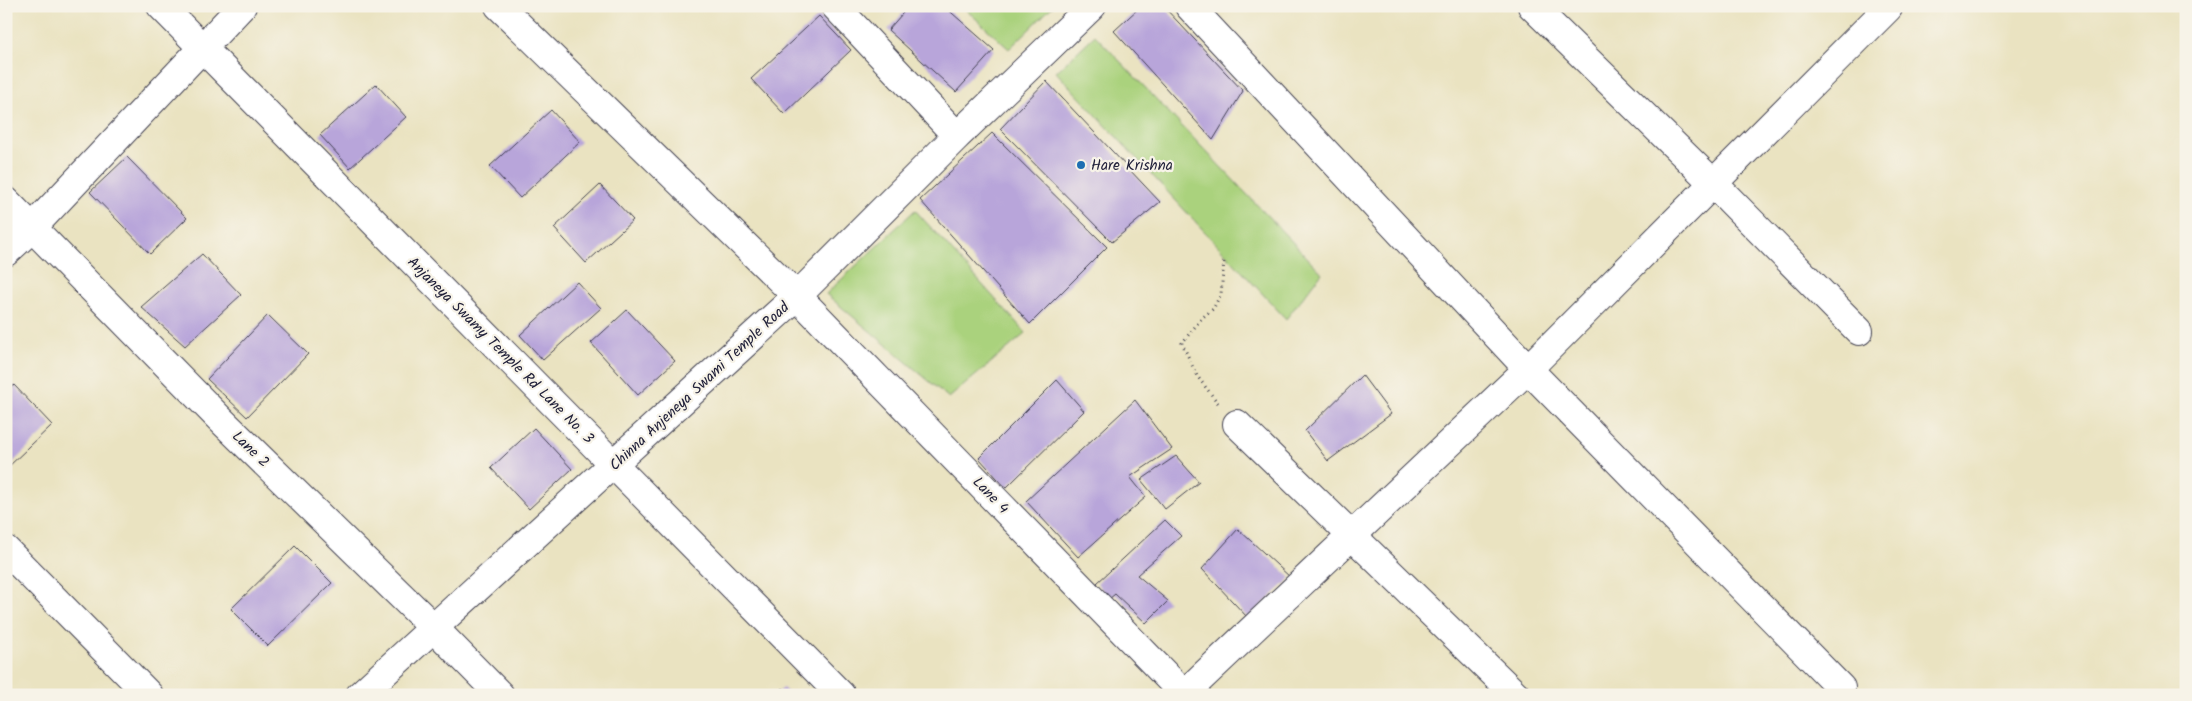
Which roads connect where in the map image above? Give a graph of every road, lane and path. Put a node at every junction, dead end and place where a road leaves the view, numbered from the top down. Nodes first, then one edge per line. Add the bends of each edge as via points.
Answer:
1 (161, 6) edge
2 (242, 6) edge
3 (499, 6) edge
4 (835, 6) edge
5 (1092, 6) edge
6 (1189, 6) edge
7 (1532, 6) edge
8 (1886, 6) edge
9 (202, 50) junction
10 (955, 138) junction
11 (1714, 184) junction
12 (6, 201) edge
13 (32, 228) junction
14 (6, 252) edge
15 (1224, 261) dead end
16 (797, 296) junction
17 (1859, 331) dead end
18 (1528, 369) junction
19 (1219, 404) dead end
20 (1237, 424) dead end
21 (615, 464) junction
22 (1352, 536) junction
23 (6, 550) edge
24 (433, 627) junction
25 (1840, 688) dead end
26 (1184, 694) edge
27 (149, 695) edge
28 (360, 695) edge
29 (500, 695) edge
30 (841, 695) edge
31 (1516, 695) edge

1 - 9 street, Anjaneya Swamy Temple Rd Lane No. 3
2 - 9 street
3 - 16 street, Chinna Anjeneya Swami Temple Road
4 - 10 street via 957,136
5 - 10 street
6 - 18 street
7 - 11 street
8 - 11 street via 1888,8
9 - 13 street
9 - 21 street, Anjaneya Swamy Temple Rd Lane No. 3
10 - 16 street
11 - 17 street
11 - 18 street
12 - 13 street, Lane 2
13 - 14 street
13 - 24 street, Lane 2 via 219,418
15 - 19 path via 1221,294 1182,343 1197,376
16 - 21 street, Chinna Anjeneya Swami Temple Road
16 - 26 street, Lane 4
18 - 22 street
18 - 25 street
20 - 22 street
21 - 24 street, Chinna Anjeneya Swami Temple Road
21 - 30 street, Anjaneya Swamy Temple Rd Lane No. 3
22 - 26 street
22 - 31 street
23 - 27 street
24 - 28 street, Chinna Anjeneya Swami Temple Road
24 - 29 street, Lane 2

